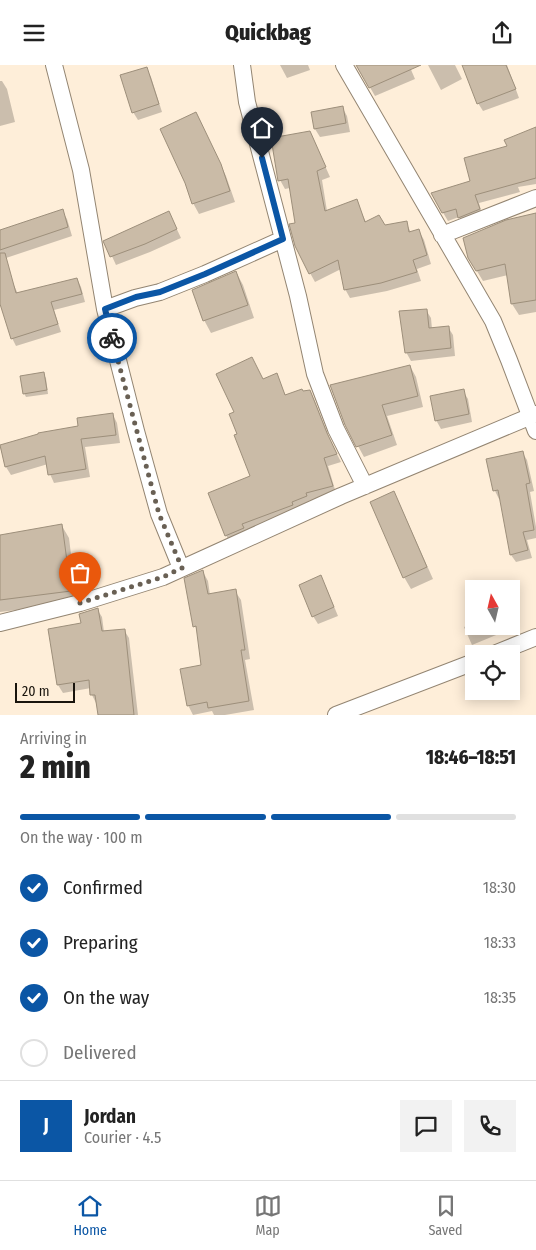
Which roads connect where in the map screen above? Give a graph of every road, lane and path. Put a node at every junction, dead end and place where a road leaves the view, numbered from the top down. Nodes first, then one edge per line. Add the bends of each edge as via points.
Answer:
1 (54, 65) edge
2 (242, 65) edge
3 (344, 65) edge
4 (536, 198) edge
5 (442, 235) junction
6 (283, 239) junction
7 (105, 309) junction
8 (534, 420) edge
9 (365, 486) junction
10 (182, 568) junction
11 (0, 623) edge
12 (536, 637) edge
13 (516, 645) edge
14 (465, 665) edge
15 (336, 715) edge

1 - 7 street via 81,170
2 - 6 street via 247,102
3 - 5 street
4 - 5 street
5 - 8 street via 493,321
6 - 7 street via 160,292
6 - 9 street via 315,374 336,429
7 - 10 street via 159,514
8 - 9 street
9 - 10 street
10 - 11 street via 80,603
12 - 13 street
14 - 15 street

